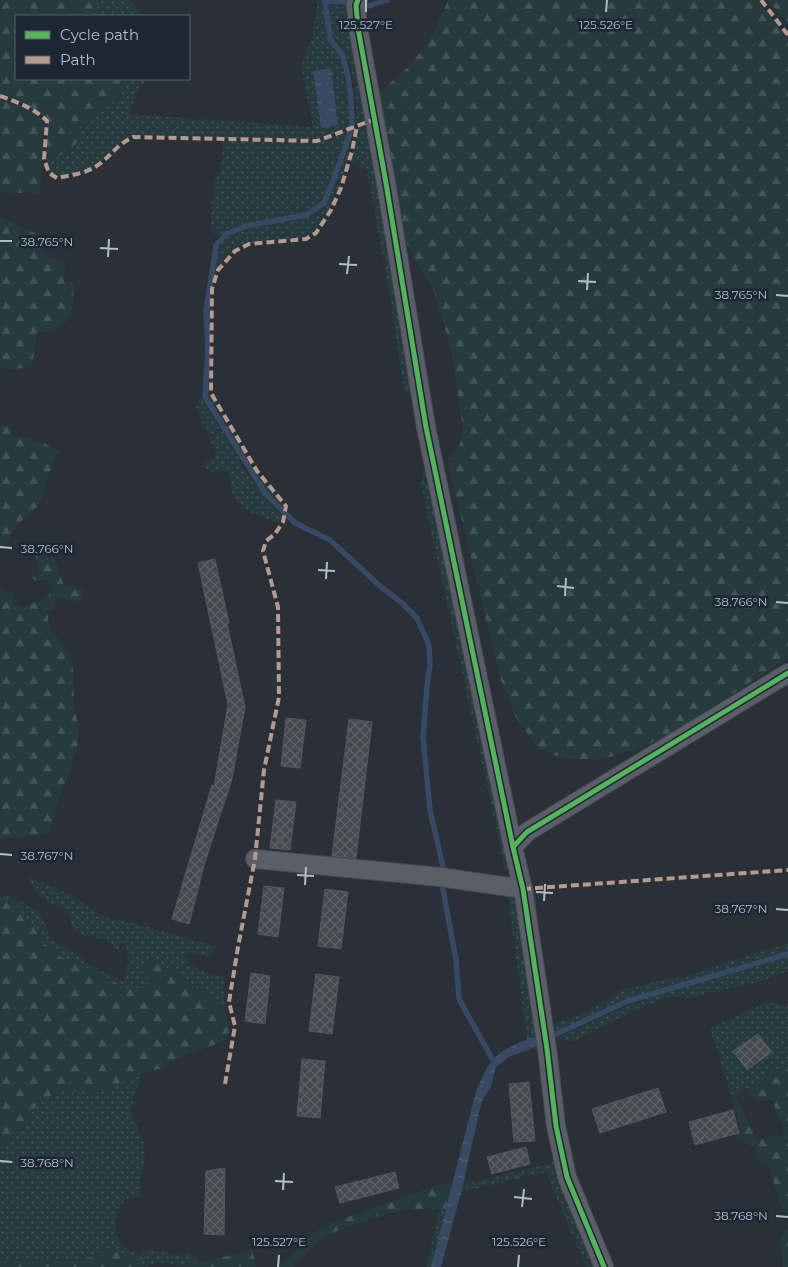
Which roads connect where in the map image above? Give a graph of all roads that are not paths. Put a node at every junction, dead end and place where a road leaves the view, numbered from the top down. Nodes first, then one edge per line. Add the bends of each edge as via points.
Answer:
1 (358, 0) edge
2 (788, 673) edge
3 (514, 847) junction
4 (255, 859) dead end
5 (522, 889) junction
6 (604, 1267) edge

1 - 3 street via 358,28 426,428
2 - 3 street via 527,832
3 - 5 street
4 - 5 street via 440,877
5 - 6 street via 556,1126 567,1177

